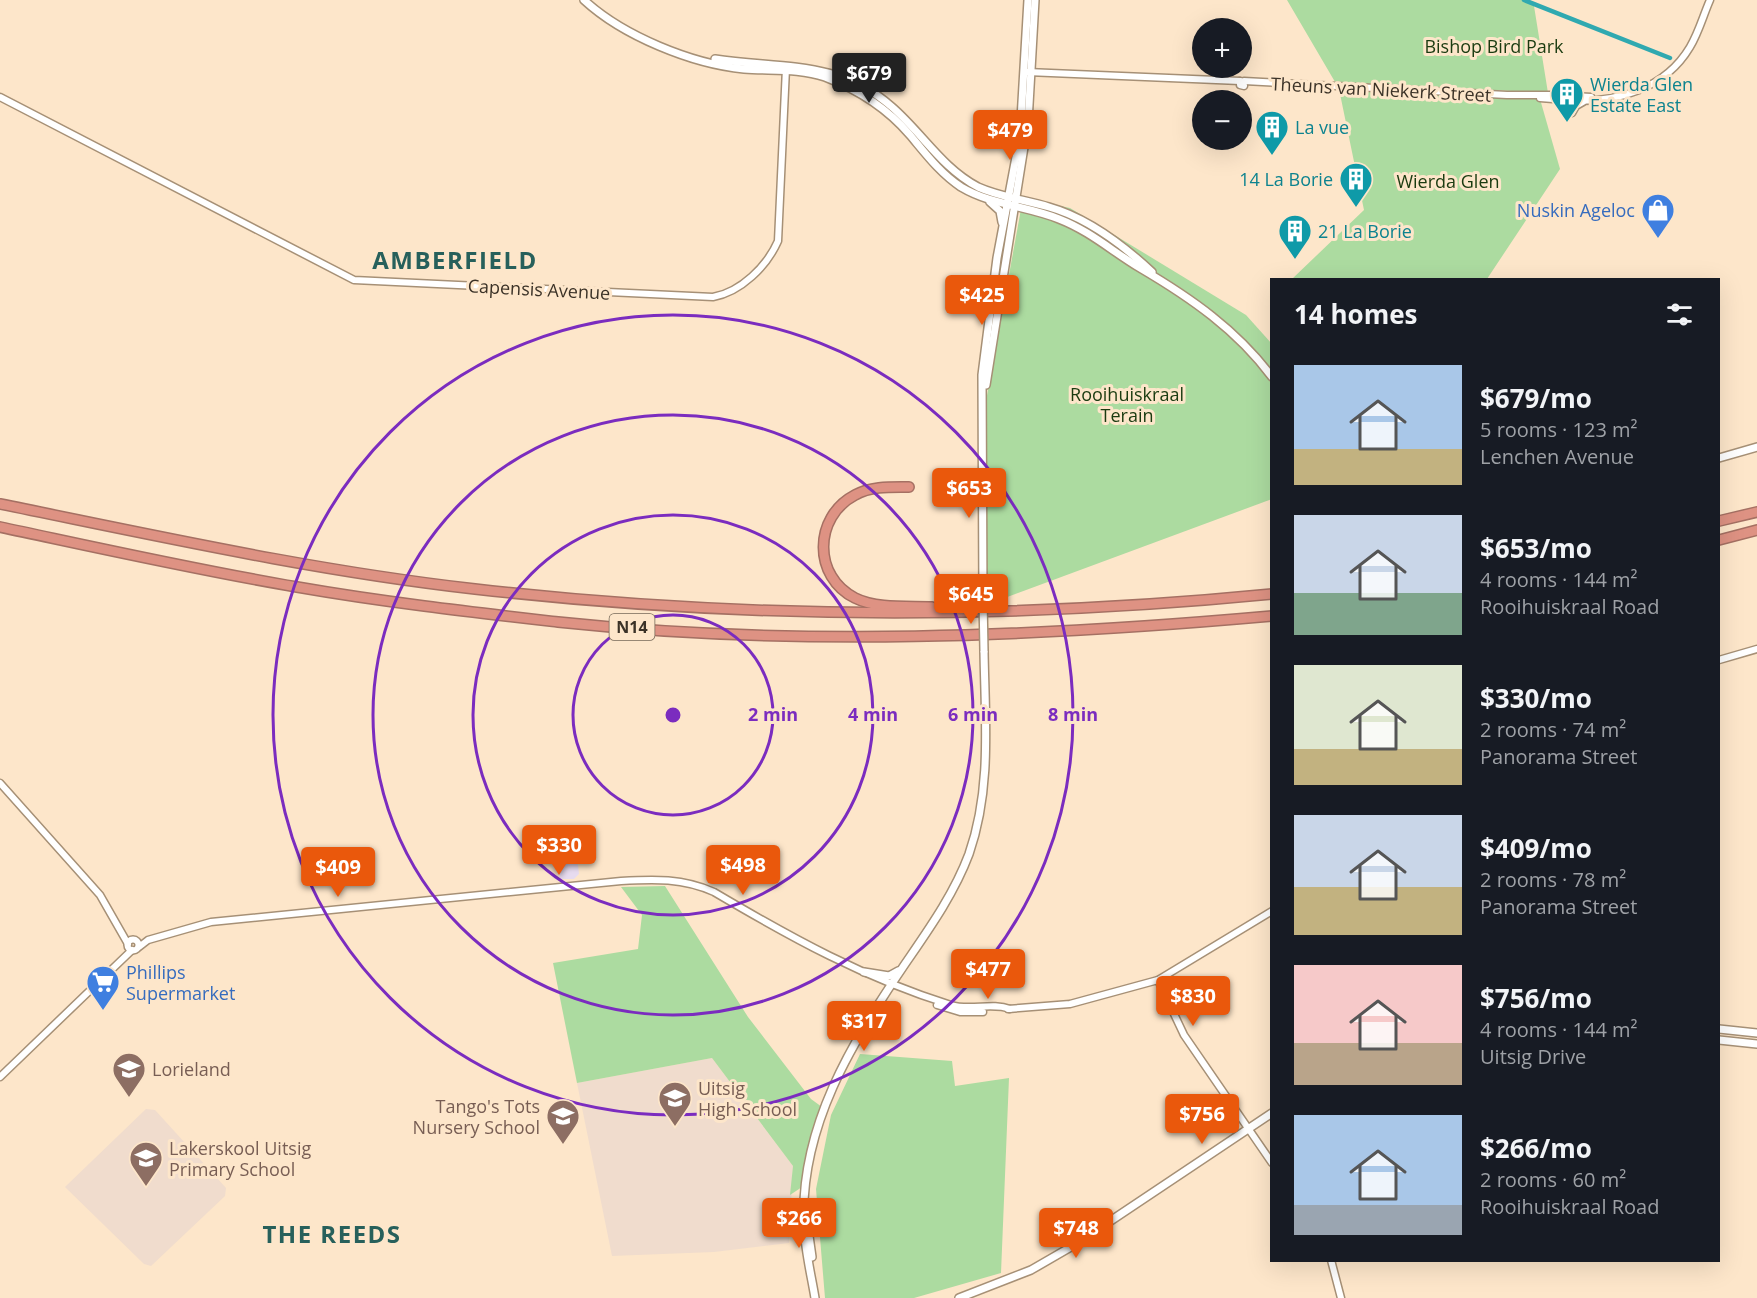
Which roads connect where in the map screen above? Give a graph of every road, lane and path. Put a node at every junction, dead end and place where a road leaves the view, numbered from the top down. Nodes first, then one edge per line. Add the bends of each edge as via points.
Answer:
1 (1028, 0) edge
2 (1035, 0) edge
3 (1710, 0) edge
4 (586, 1) edge
5 (786, 68) junction
6 (1028, 72) junction
7 (0, 97) edge
8 (1567, 98) junction
9 (1618, 98) junction
10 (1587, 101) junction
11 (1010, 196) junction
12 (983, 197) junction
13 (1018, 199) junction
14 (1008, 205) junction
15 (1016, 207) junction
16 (1002, 232) junction
17 (1158, 277) junction
18 (1270, 374) edge
19 (981, 439) junction
20 (1757, 447) edge
21 (1720, 458) edge
22 (909, 487) dead end
23 (0, 504) edge
24 (1757, 512) edge
25 (1720, 521) edge
26 (0, 527) edge
27 (1757, 530) edge
28 (1720, 540) edge
29 (1270, 594) edge
30 (1096, 608) junction
31 (1270, 616) edge
32 (1757, 649) edge
33 (1720, 660) edge
34 (0, 783) edge
35 (1270, 912) edge
36 (132, 944) junction
37 (908, 960) junction
38 (864, 972) junction
39 (1158, 980) junction
40 (894, 985) junction
41 (1720, 1029) edge
42 (1757, 1033) edge
43 (1720, 1040) edge
44 (1757, 1044) edge
45 (0, 1077) edge
46 (1270, 1111) edge
47 (1245, 1127) junction
48 (1270, 1162) edge
49 (1332, 1262) edge
50 (817, 1298) edge
51 (959, 1298) edge
52 (1341, 1298) edge

1 - 6 main road
2 - 6 main road
3 - 9 street, Theuns van Niekerk Street via 1695,39 1677,65 1658,80
4 - 5 main road via 636,35 686,54
5 - 7 street, Capensis Avenue via 778,241 767,261 738,288 713,297 354,280
5 - 11 main road via 829,72 867,89 897,112 942,162 986,190
5 - 12 main road via 826,78 869,98 901,126 940,171
6 - 8 street, Theuns van Niekerk Street
6 - 11 main road
6 - 13 main road
8 - 9 street, Theuns van Niekerk Street
8 - 10 street, Theuns van Niekerk Street
8 - 10 street via 1568,113
9 - 10 street, Theuns van Niekerk Street
11 - 13 main road
11 - 14 main road
12 - 14 main road
12 - 16 main road via 1000,211
13 - 15 main road
13 - 17 main road via 1073,216 1100,231
14 - 15 main road
14 - 16 main road
15 - 17 main road via 1075,226
15 - 19 main road via 990,351
16 - 19 main road via 982,375
17 - 18 main road via 1232,331
19 - 37 main road, bridge via 985,771 976,830 950,894
20 - 21 main road
22 - 30 highway via 883,487 856,494 838,507 827,524 823,541 826,567 849,595 883,605
23 - 30 highway, N14 via 322,567 554,597 786,611 935,613
24 - 25 highway
26 - 31 highway, N14 via 298,587 612,626 762,634 935,636 1055,633
27 - 28 highway
29 - 30 highway, N14
32 - 33 street
34 - 36 street via 95,889
35 - 39 street
36 - 38 street via 211,922 658,879 699,885 822,955
36 - 45 street
37 - 38 main road via 889,976
37 - 40 main road
38 - 40 street
39 - 40 street via 1070,1004 1010,1009 960,1008
39 - 47 street via 1184,1035
40 - 50 main road via 844,1064 822,1111 810,1158 804,1186 803,1224
41 - 42 main road
43 - 44 main road
46 - 47 main road
47 - 48 street
47 - 51 main road via 1076,1244 1031,1270
49 - 52 street

